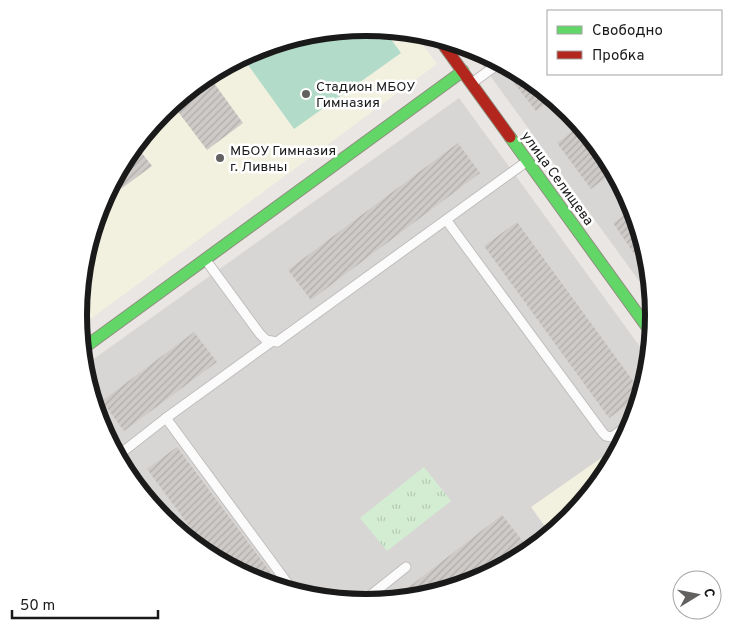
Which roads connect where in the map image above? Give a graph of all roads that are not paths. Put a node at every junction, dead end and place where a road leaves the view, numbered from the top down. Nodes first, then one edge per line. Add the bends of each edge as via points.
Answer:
1 (446, 48) edge
2 (493, 67) edge
3 (463, 71) junction
4 (472, 83) junction
5 (528, 161) junction
6 (447, 220) junction
7 (205, 259) junction
8 (645, 323) edge
9 (271, 342) junction
10 (89, 344) edge
11 (166, 418) junction
12 (619, 432) edge
13 (123, 451) edge
14 (406, 567) dead end
15 (287, 582) edge
16 (373, 594) edge

1 - 3 street, улица Селищева
2 - 4 lane
3 - 4 street, улица Селищева
3 - 7 street
4 - 5 street, улица Селищева
5 - 6 lane
5 - 8 street, улица Селищева
6 - 9 lane via 284,338
6 - 12 lane via 603,433 612,437
7 - 9 lane via 260,334
7 - 10 street
9 - 11 lane
11 - 13 lane
11 - 15 lane
14 - 16 lane

